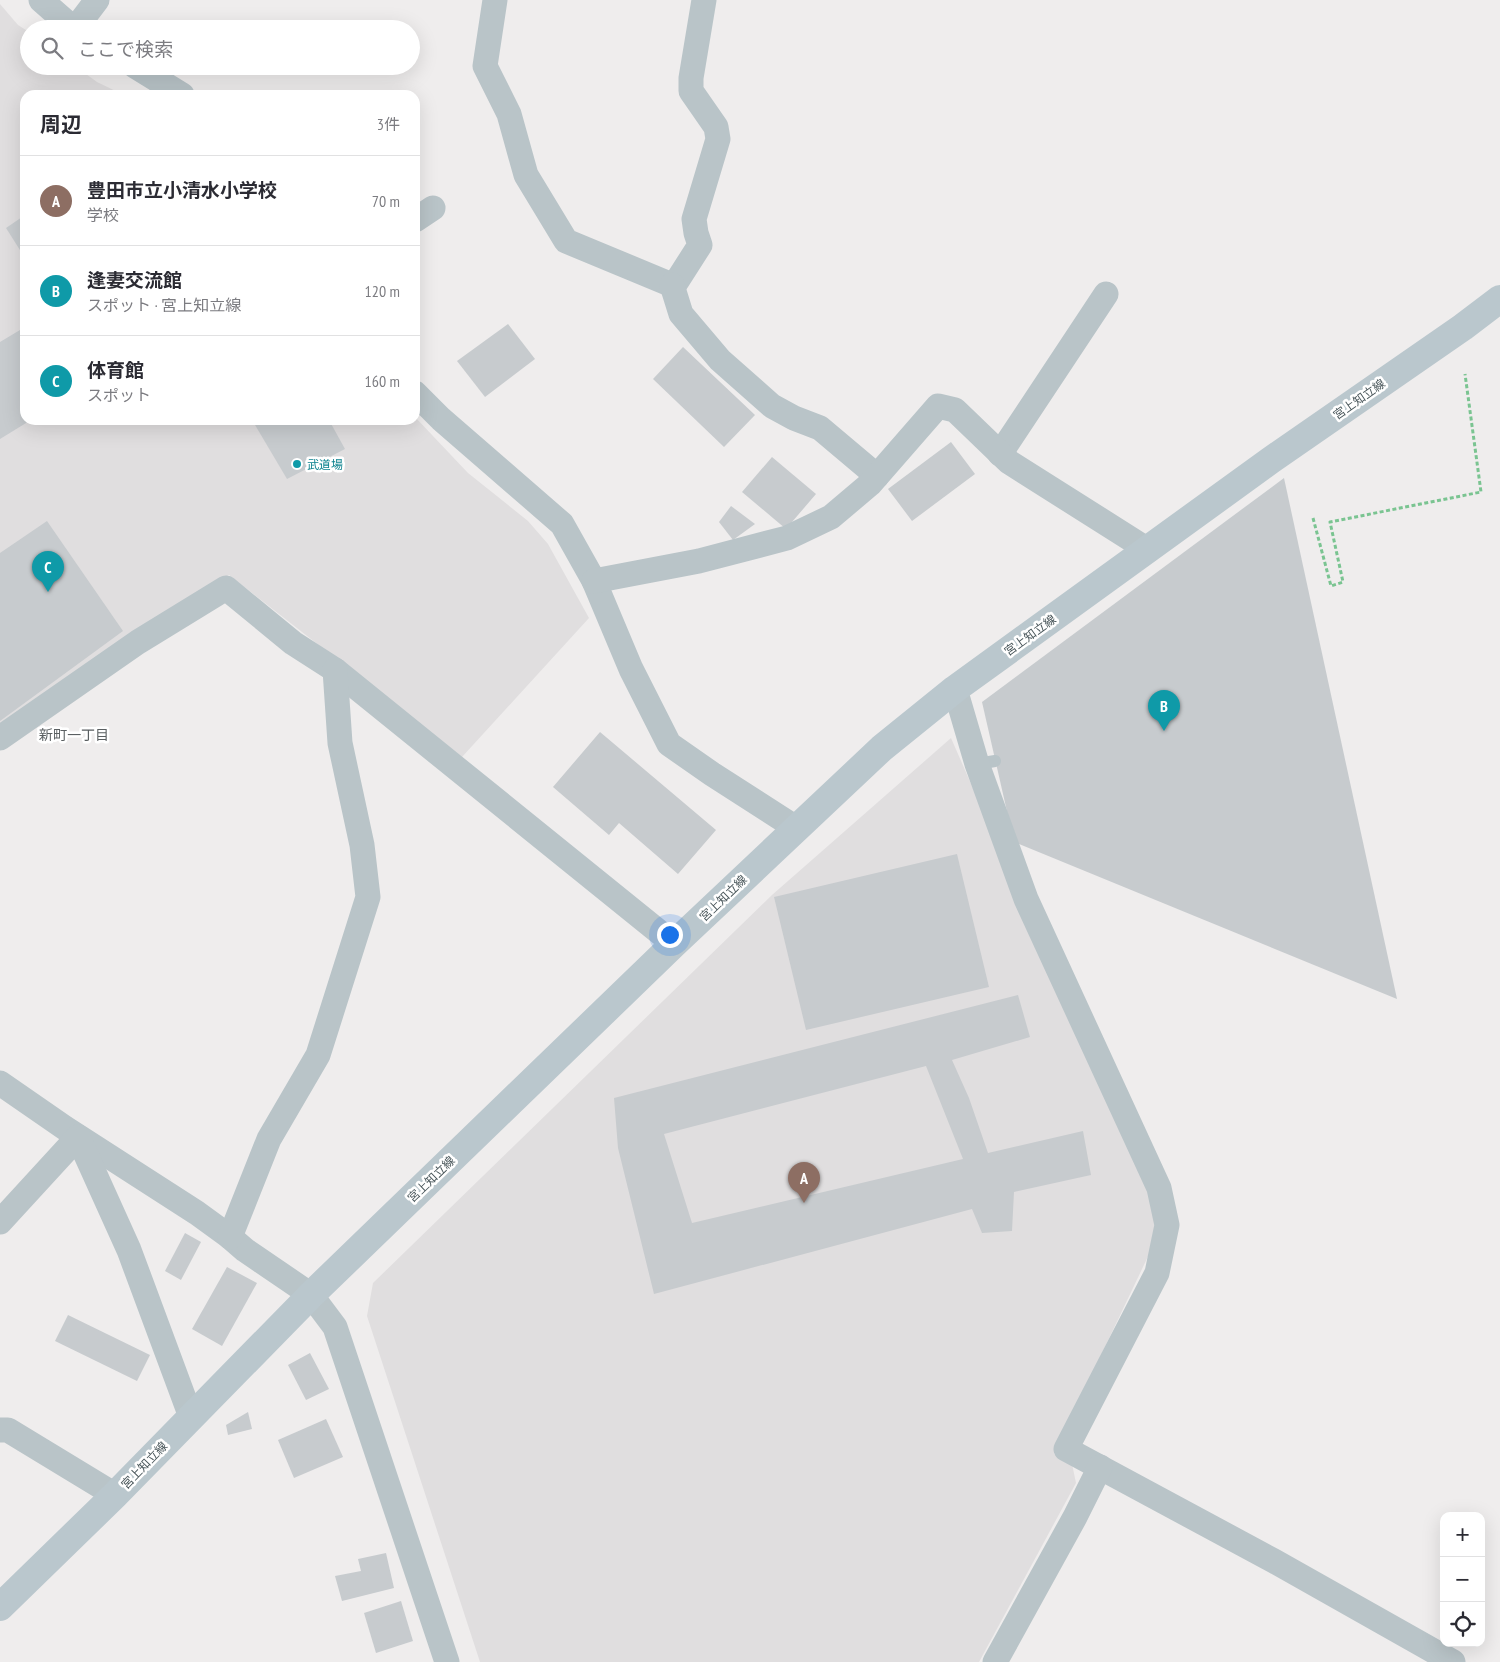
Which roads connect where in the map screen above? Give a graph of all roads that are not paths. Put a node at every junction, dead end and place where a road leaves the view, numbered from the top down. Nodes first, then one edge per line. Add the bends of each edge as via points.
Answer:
1 (41, 0) edge
2 (97, 0) edge
3 (495, 0) edge
4 (704, 0) edge
5 (64, 20) edge
6 (81, 20) edge
7 (150, 75) edge
8 (174, 90) edge
9 (672, 285) junction
10 (1106, 294) dead end
11 (1500, 299) edge
12 (420, 397) edge
13 (1000, 454) junction
14 (877, 476) junction
15 (1148, 550) junction
16 (594, 581) junction
17 (335, 670) junction
18 (955, 689) junction
19 (0, 738) edge
20 (796, 828) junction
21 (674, 944) junction
22 (0, 1083) edge
23 (78, 1136) junction
24 (0, 1222) edge
25 (230, 1237) junction
26 (311, 1295) junction
27 (191, 1417) junction
28 (0, 1430) edge
29 (1100, 1467) junction
30 (115, 1496) junction
31 (0, 1607) edge
32 (447, 1662) edge
33 (994, 1662) edge
34 (1453, 1662) edge

1 - 5 street
2 - 6 street
3 - 9 street via 485,66 509,114 526,175 566,241
4 - 9 street via 691,90 716,127 718,139 694,219 700,245
7 - 8 street
9 - 14 street via 681,314 720,360 772,406 820,428
10 - 13 street
11 - 15 main road, 宮上知立線
12 - 16 street via 562,524
13 - 14 street via 955,410 938,406
13 - 15 street
14 - 16 street via 831,517 787,538 699,561
15 - 18 main road, 宮上知立線
16 - 20 street via 631,669 669,744
17 - 19 street via 293,643 226,588 138,642
17 - 21 street
17 - 25 street via 340,743 362,846 368,897 318,1055 268,1139
18 - 20 main road, 宮上知立線 via 882,748
18 - 29 street via 986,762 1026,899 1159,1188 1167,1225 1157,1273 1066,1449
20 - 21 main road, 宮上知立線
21 - 26 main road, 宮上知立線
22 - 23 street
23 - 24 street
23 - 25 street
23 - 27 street via 129,1250
25 - 26 street
26 - 27 main road, 宮上知立線
26 - 32 street via 335,1327
27 - 30 main road, 宮上知立線
28 - 30 street via 8,1430
29 - 33 street
29 - 34 street
30 - 31 main road, 宮上知立線

